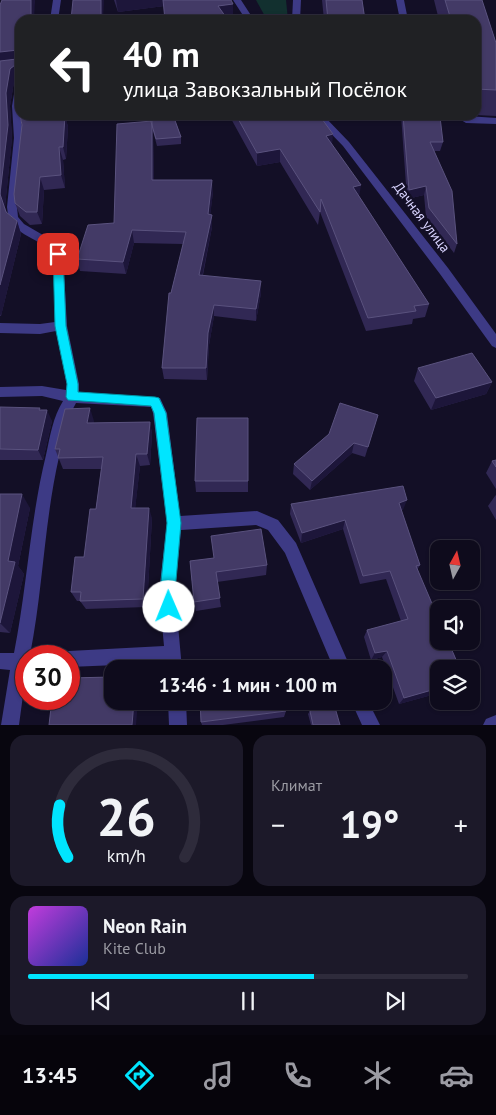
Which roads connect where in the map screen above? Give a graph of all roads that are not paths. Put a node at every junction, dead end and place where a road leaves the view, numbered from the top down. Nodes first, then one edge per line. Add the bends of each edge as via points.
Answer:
1 (57, 0) edge
2 (237, 0) edge
3 (297, 0) edge
4 (400, 0) edge
5 (55, 15) edge
6 (247, 15) edge
7 (296, 15) edge
8 (403, 15) edge
9 (17, 120) edge
10 (323, 120) edge
11 (466, 120) edge
12 (496, 121) edge
13 (61, 326) junction
14 (0, 328) edge
15 (496, 343) edge
16 (0, 392) edge
17 (72, 397) junction
18 (174, 523) junction
19 (26, 645) edge
20 (80, 660) edge
21 (174, 660) edge
22 (339, 660) edge
23 (0, 661) edge
24 (104, 661) edge
25 (15, 662) edge
26 (15, 690) edge
27 (177, 710) edge
28 (363, 710) edge
29 (496, 724) edge
30 (10, 725) edge
31 (178, 725) edge
32 (371, 725) edge
33 (492, 725) edge

1 - 5 street
2 - 6 street
3 - 7 street
4 - 8 street
9 - 13 street via 13,218 20,227 51,245 58,254
10 - 15 street, Дачная улица via 346,144 444,270
11 - 12 street
13 - 14 street
13 - 17 street via 73,384
16 - 17 street via 42,391
17 - 18 street via 155,402 160,413
17 - 19 street via 62,414 44,492
18 - 21 street via 168,592
18 - 22 street via 257,518 273,525 292,548
20 - 24 street
23 - 25 street
26 - 30 street
27 - 31 street
28 - 32 street
29 - 33 street

